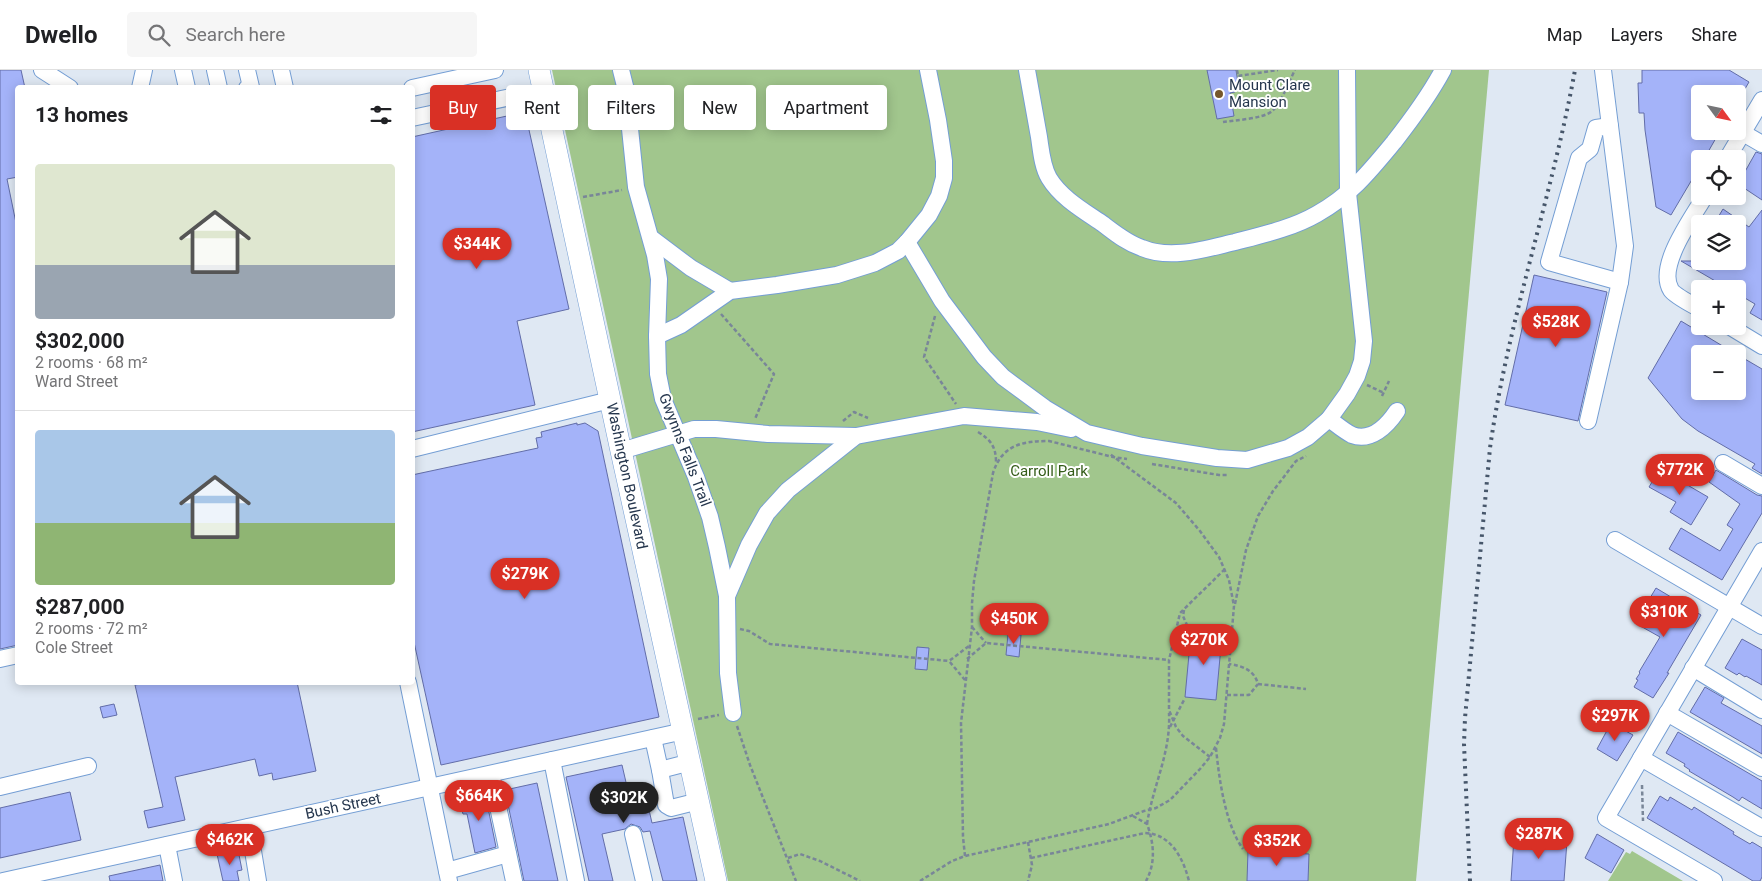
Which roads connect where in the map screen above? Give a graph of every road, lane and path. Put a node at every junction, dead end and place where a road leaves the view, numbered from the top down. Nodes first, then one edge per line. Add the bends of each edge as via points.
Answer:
1 (42, 70) edge
2 (144, 70) edge
3 (183, 70) edge
4 (216, 70) edge
5 (247, 70) edge
6 (281, 70) edge
7 (494, 70) edge
8 (539, 70) edge
9 (621, 70) edge
10 (928, 70) edge
11 (1027, 70) edge
12 (1237, 70) edge
13 (1278, 70) edge
14 (1295, 70) edge
15 (1347, 70) edge
16 (1443, 70) edge
17 (1604, 70) edge
18 (425, 82) edge
19 (65, 85) edge
20 (141, 85) edge
21 (186, 85) edge
22 (218, 85) edge
23 (251, 85) edge
24 (284, 85) edge
25 (506, 98) edge
26 (1762, 100) edge
27 (415, 117) edge
28 (1223, 122) dead end
29 (1610, 126) junction
30 (1746, 127) edge
31 (1746, 134) edge
32 (1762, 144) edge
33 (636, 187) junction
34 (1348, 193) junction
35 (581, 197) dead end
36 (1700, 205) edge
37 (651, 238) junction
38 (907, 242) junction
39 (1620, 282) junction
40 (730, 291) junction
41 (711, 304) junction
42 (1691, 304) edge
43 (937, 308) dead end
44 (1744, 335) edge
45 (657, 336) junction
46 (1762, 346) edge
47 (1389, 381) dead end
48 (1364, 384) dead end
49 (610, 400) junction
50 (958, 408) dead end
51 (1397, 411) dead end
52 (1329, 419) junction
53 (1588, 421) dead end
54 (750, 432) junction
55 (978, 432) dead end
56 (677, 433) junction
57 (1087, 433) junction
58 (856, 436) junction
59 (415, 448) edge
60 (621, 451) junction
61 (1106, 451) dead end
62 (1310, 452) dead end
63 (1112, 457) junction
64 (996, 463) junction
65 (1723, 463) dead end
66 (1762, 486) edge
67 (1615, 540) dead end
68 (1760, 558) edge
69 (1225, 569) junction
70 (727, 596) junction
71 (1186, 606) junction
72 (1234, 606) junction
73 (1730, 606) junction
74 (1762, 626) edge
75 (972, 627) junction
76 (728, 630) junction
77 (1190, 632) dead end
78 (986, 643) junction
79 (969, 646) junction
80 (15, 656) edge
81 (0, 659) edge
82 (968, 659) junction
83 (1169, 660) junction
84 (949, 661) junction
85 (1230, 664) junction
86 (1693, 668) junction
87 (965, 680) junction
88 (1258, 684) junction
89 (409, 685) edge
90 (1306, 688) dead end
91 (1227, 695) junction
92 (1184, 700) dead end
93 (1169, 710) junction
94 (1762, 710) edge
95 (733, 713) junction
96 (1668, 713) junction
97 (1174, 721) junction
98 (1170, 728) junction
99 (684, 731) junction
100 (652, 738) junction
101 (1216, 746) junction
102 (1210, 757) junction
103 (1641, 758) junction
104 (552, 760) junction
105 (690, 762) junction
106 (88, 766) dead end
107 (1762, 768) edge
108 (660, 770) junction
109 (491, 774) junction
110 (1642, 786) dead end
111 (0, 787) edge
112 (428, 788) junction
113 (699, 801) junction
114 (1151, 810) junction
115 (1132, 816) junction
116 (1644, 820) dead end
117 (1148, 824) junction
118 (249, 827) junction
119 (1762, 828) edge
120 (1151, 833) junction
121 (633, 834) dead end
122 (1028, 842) junction
123 (167, 845) junction
124 (1243, 849) dead end
125 (508, 854) junction
126 (965, 856) junction
127 (787, 858) junction
128 (1031, 858) junction
129 (448, 876) edge
130 (1149, 876) junction
131 (27, 878) edge
132 (1151, 880) dead end
133 (3, 881) edge
134 (174, 881) edge
135 (258, 881) edge
136 (514, 881) edge
137 (576, 881) edge
138 (644, 881) edge
139 (716, 881) edge
140 (796, 881) edge
141 (860, 881) edge
142 (920, 881) edge
143 (1028, 881) edge
144 (1146, 881) edge
145 (1189, 881) edge
146 (1714, 881) edge

1 - 19 street
2 - 20 street
3 - 21 street
4 - 22 street
5 - 23 street
6 - 24 street
7 - 18 street
8 - 49 main road, Washington Boulevard
9 - 33 street, Gwynns Falls Trail
10 - 38 street via 938,120 944,178 929,215
11 - 34 street via 1048,177 1077,206 1141,248 1156,252 1188,252 1247,238 1316,215
12 - 13 path via 1238,76
14 - 28 path via 1273,111 1262,116
15 - 34 street
16 - 34 street via 1415,115
17 - 29 street
25 - 27 street
26 - 30 street
29 - 39 street via 1624,246
29 - 39 street via 1596,128 1590,149 1579,158 1549,262
31 - 32 street
33 - 35 path
33 - 37 street, Gwynns Falls Trail
34 - 52 street via 1364,341 1357,376
36 - 42 street via 1676,245 1666,278 1672,292
37 - 40 street via 690,268
37 - 45 street, Gwynns Falls Trail via 659,279
38 - 40 street via 898,251 875,263 837,275
38 - 57 street via 942,301 984,357 1003,377 1045,408
39 - 53 street
40 - 41 street
41 - 45 street
41 - 54 path via 774,374
43 - 50 path via 924,357
44 - 46 street
45 - 56 street, Gwynns Falls Trail via 658,374
47 - 48 path via 1383,395
49 - 59 street
49 - 60 main road, Washington Boulevard
51 - 52 street via 1373,435 1360,437
52 - 57 street via 1308,437 1288,448 1247,460 1142,446
54 - 56 street via 694,429
54 - 58 street
55 - 64 path via 994,446
56 - 60 street
56 - 70 street, Gwynns Falls Trail via 710,518
57 - 58 street via 1037,422 964,416
58 - 70 street via 788,490 767,513
60 - 99 main road, Washington Boulevard
61 - 63 path
62 - 72 path via 1296,461 1258,516 1246,550
63 - 64 path via 1038,441 1015,445
63 - 69 path via 1176,503
64 - 75 path via 974,581
65 - 66 street
67 - 73 street
68 - 73 street
69 - 71 path
69 - 72 path
70 - 76 street, Gwynns Falls Trail
71 - 77 path via 1184,616
71 - 83 path via 1178,617
72 - 85 path
73 - 74 street
73 - 86 street
75 - 78 path
75 - 79 path
76 - 84 path via 743,629 765,642 779,645
76 - 95 street, Gwynns Falls Trail via 728,673
78 - 82 path
78 - 83 path
79 - 82 path
79 - 84 path
80 - 81 street
82 - 87 path
83 - 93 path
84 - 87 path
85 - 88 path via 1249,670
85 - 91 path
86 - 94 street
86 - 96 street
87 - 126 path via 961,723
88 - 90 path
88 - 91 path via 1250,694
89 - 112 street
91 - 101 path via 1224,724
92 - 97 path
93 - 97 path
93 - 98 path
95 - 99 path via 695,720
95 - 127 path via 746,756
96 - 103 street
96 - 107 street
97 - 98 path
97 - 102 path via 1183,736
98 - 114 path via 1168,748
99 - 100 street, Bush Street
99 - 105 main road, Washington Boulevard
100 - 104 street, Bush Street
100 - 108 street
101 - 102 path
101 - 124 path via 1221,788 1232,826
102 - 114 path via 1170,800
103 - 119 street
103 - 146 street via 1606,818
104 - 109 street, Bush Street
104 - 137 street
105 - 108 street
105 - 113 main road, Washington Boulevard
106 - 111 street
108 - 113 street via 666,805 671,808
109 - 112 street, Bush Street
109 - 125 street
110 - 116 path
112 - 118 street, Bush Street
112 - 129 street
113 - 139 main road, Washington Boulevard
114 - 115 path
114 - 117 path
115 - 117 path
115 - 122 path
117 - 120 path
118 - 123 street, Bush Street
118 - 135 street
120 - 128 path
120 - 130 path via 1154,852
120 - 145 path via 1163,838 1180,854
121 - 138 street
122 - 126 path
122 - 128 path
123 - 131 street, Bush Street
123 - 134 street
125 - 129 street
125 - 136 street
126 - 142 path
127 - 140 path
127 - 141 path via 800,854
128 - 143 path
130 - 132 path
130 - 144 path
131 - 133 street, Bush Street

